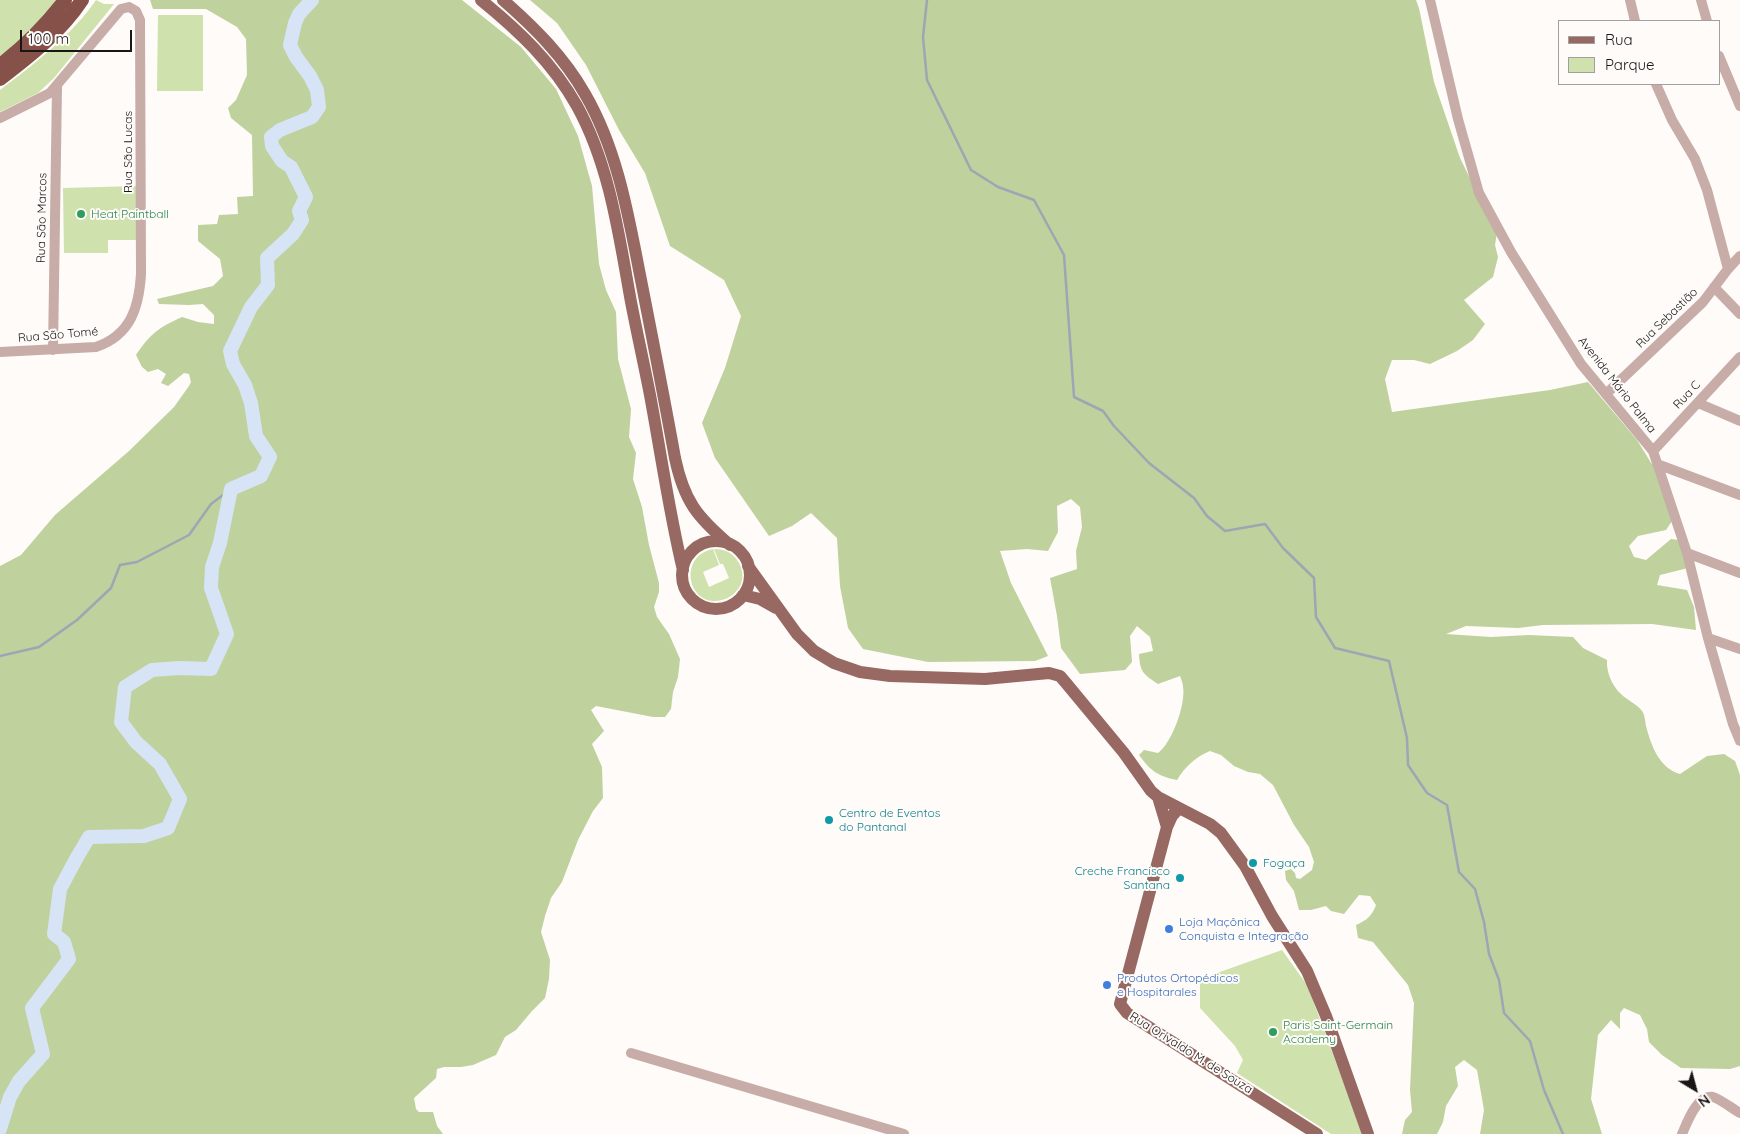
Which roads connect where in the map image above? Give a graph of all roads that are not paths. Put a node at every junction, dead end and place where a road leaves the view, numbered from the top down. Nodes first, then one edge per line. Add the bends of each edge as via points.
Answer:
1 (65, 0) edge
2 (82, 0) edge
3 (481, 0) edge
4 (503, 0) edge
5 (1430, 0) edge
6 (1630, 0) edge
7 (1701, 0) edge
8 (1635, 20) edge
9 (1706, 20) edge
10 (1720, 58) edge
11 (0, 65) edge
12 (0, 79) edge
13 (1656, 85) edge
14 (57, 87) junction
15 (1737, 94) edge
16 (1740, 106) edge
17 (0, 118) edge
18 (1740, 256) edge
19 (1728, 269) junction
20 (1714, 287) junction
21 (1740, 314) edge
22 (116, 337) joint
23 (53, 350) junction
24 (0, 352) edge
25 (1740, 357) edge
26 (1606, 394) junction
27 (1698, 403) junction
28 (1740, 420) edge
29 (1653, 451) junction
30 (1658, 464) junction
31 (1740, 495) edge
32 (730, 545) junction
33 (1687, 553) junction
34 (748, 566) junction
35 (683, 570) junction
36 (1740, 573) edge
37 (744, 595) junction
38 (780, 611) junction
39 (1708, 638) junction
40 (1740, 649) edge
41 (1740, 741) edge
42 (1158, 797) junction
43 (1179, 808) junction
44 (1167, 826) junction
45 (631, 1053) dead end
46 (1740, 1113) edge
47 (904, 1134) edge
48 (1317, 1134) edge
49 (1368, 1134) edge
50 (1682, 1134) edge

1 - 11 highway via 35,35
2 - 12 highway via 62,26
3 - 35 main road via 531,44 552,70 576,105 592,138 619,234 672,526
4 - 32 main road via 560,56 585,93 602,128 617,168 633,234 682,486 697,514
5 - 26 street, Avenida Mário Palma via 1479,193 1546,310 1581,364
6 - 8 street
7 - 9 street
10 - 15 street
13 - 19 street via 1707,190
14 - 17 street via 43,98
14 - 22 street, Rua São Lucas via 121,9 133,8 140,20 140,294 136,311
14 - 23 street, Rua São Marcos
15 - 16 street
18 - 19 street, Rua Sebastião
19 - 20 street, Rua Sebastião
20 - 21 street
20 - 26 street, Rua Sebastião via 1703,302
22 - 23 street, Rua São Tomé via 96,347
23 - 24 street, Rua São Tomé
25 - 27 street, Rua C
26 - 29 street, Avenida Mário Palma
27 - 28 street
27 - 29 street, Rua C
29 - 30 street, Avenida Mário Palma
30 - 31 street
30 - 33 street, Avenida Mário Palma
32 - 34 main road via 742,554
32 - 35 main road via 715,542 700,546 688,556
33 - 36 street
33 - 39 street, Avenida Mário Palma
34 - 37 main road via 749,583
34 - 38 main road
35 - 37 main road via 682,580 687,594 705,608 728,607
37 - 38 main road via 760,599
38 - 42 main road via 814,651 834,663 860,672 934,678 985,679 1049,673 1060,676
39 - 40 street
39 - 41 street, Avenida Mário Palma
42 - 43 main road
42 - 44 main road
43 - 44 main road, Rua Orivaldo M. de Souza
43 - 49 main road via 1220,833 1301,960 1326,1016
44 - 48 main road, Rua Orivaldo M. de Souza via 1120,1004 1127,1013
45 - 47 street
46 - 50 street via 1713,1097 1705,1098 1696,1105

